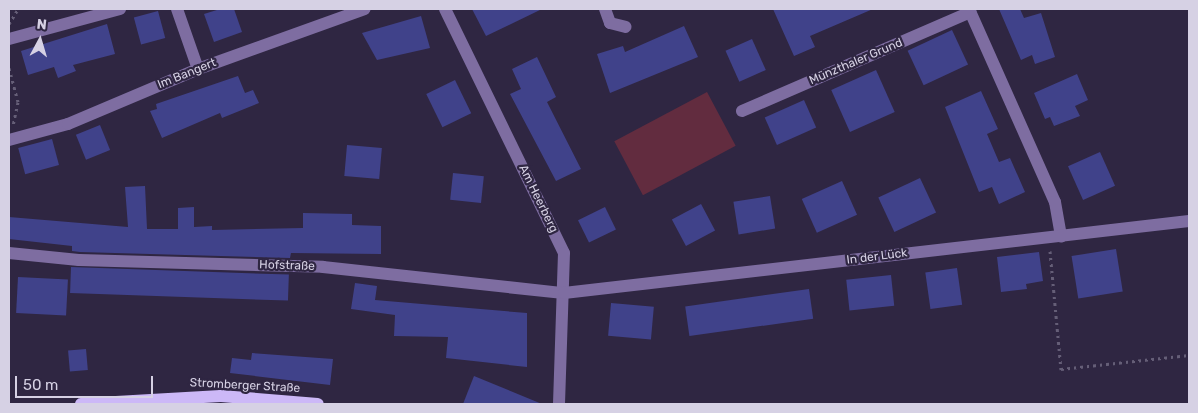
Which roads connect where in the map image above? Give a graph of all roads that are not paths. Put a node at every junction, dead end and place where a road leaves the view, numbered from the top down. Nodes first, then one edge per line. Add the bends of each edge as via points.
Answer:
1 (120, 9) edge
2 (177, 9) edge
3 (365, 9) edge
4 (445, 9) edge
5 (605, 9) edge
6 (970, 10) edge
7 (626, 27) dead end
8 (9, 39) edge
9 (198, 69) junction
10 (742, 112) dead end
11 (12, 139) edge
12 (1189, 221) edge
13 (1055, 237) junction
14 (9, 252) edge
15 (564, 293) junction
16 (81, 404) edge
17 (318, 404) edge
18 (559, 404) edge

1 - 8 street
2 - 9 street
3 - 9 street, Im Bangert
4 - 15 street, Am Heerberg via 564,253
5 - 7 street via 610,23
6 - 10 street, Münzthaler Grund
6 - 13 street, Münzthaler Grund via 1055,202
9 - 11 street, Im Bangert via 68,124
12 - 13 street, In der Lück
13 - 15 street, In der Lück
14 - 15 street, Hofstraße via 79,260 323,267
15 - 18 street, Am Heerberg
16 - 17 main road, Stromberger Straße via 211,396

